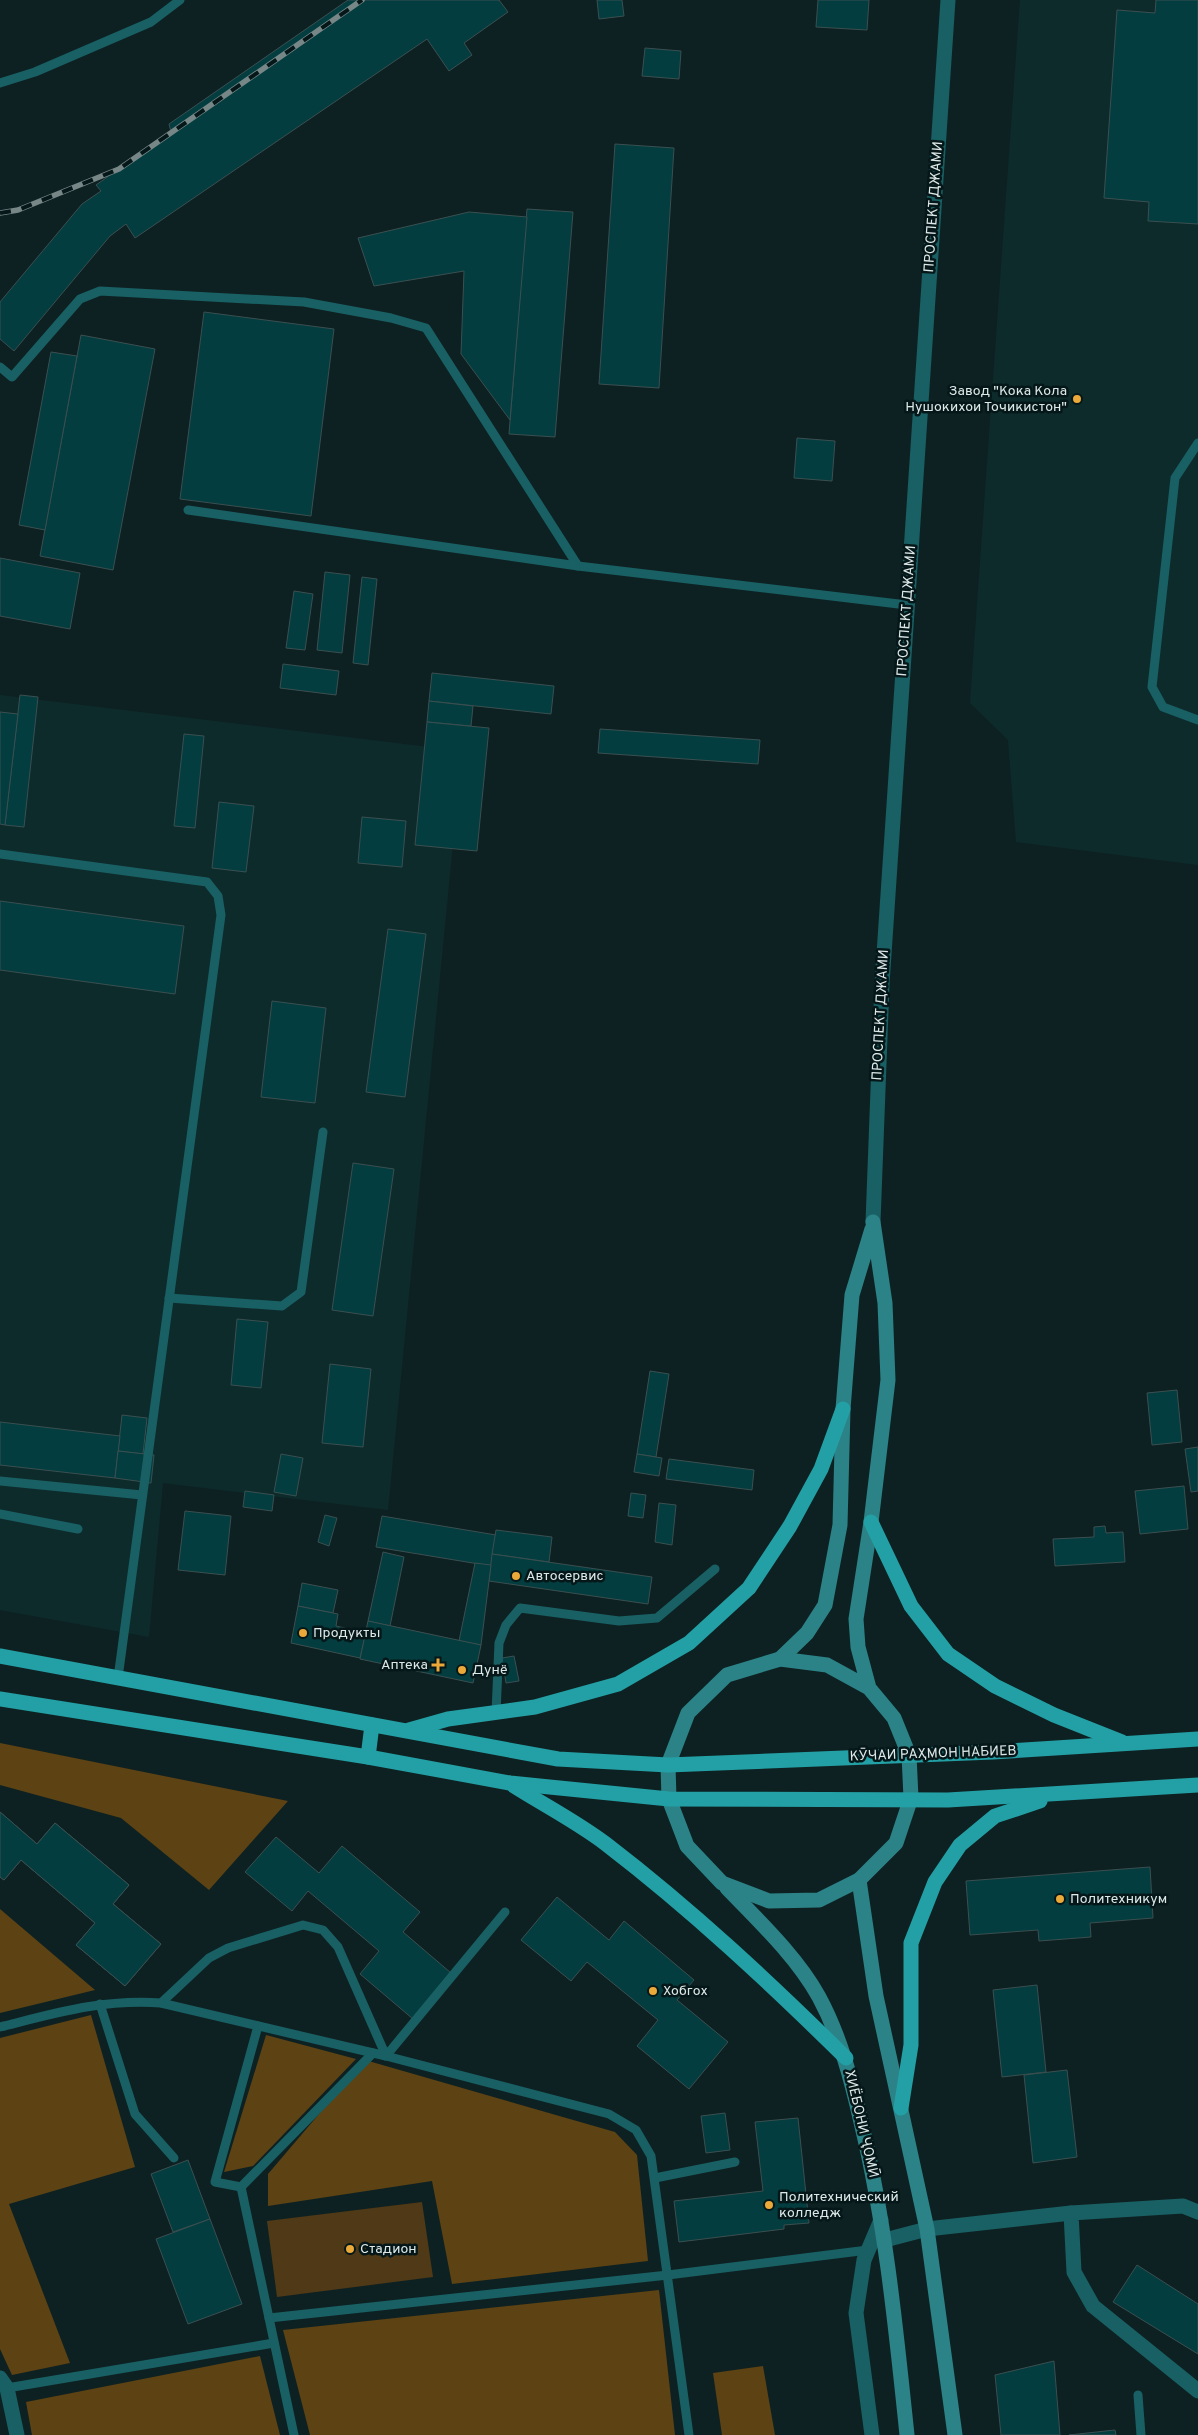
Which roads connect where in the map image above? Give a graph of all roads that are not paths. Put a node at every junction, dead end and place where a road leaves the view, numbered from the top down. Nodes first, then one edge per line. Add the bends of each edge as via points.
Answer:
1 (180, 0) edge
2 (948, 0) edge
3 (0, 83) edge
4 (0, 368) edge
5 (1198, 442) edge
6 (188, 510) dead end
7 (578, 566) junction
8 (907, 606) junction
9 (1198, 720) edge
10 (0, 854) edge
11 (323, 1132) dead end
12 (873, 1222) junction
13 (169, 1298) junction
14 (843, 1409) junction
15 (0, 1481) edge
16 (142, 1495) junction
17 (0, 1514) edge
18 (871, 1522) junction
19 (78, 1529) dead end
20 (715, 1569) dead end
21 (0, 1656) edge
22 (780, 1659) junction
23 (118, 1678) junction
24 (869, 1688) junction
25 (0, 1699) edge
26 (496, 1713) junction
27 (372, 1725) junction
28 (404, 1731) junction
29 (1198, 1739) edge
30 (1126, 1743) junction
31 (909, 1755) junction
32 (368, 1756) junction
33 (668, 1765) junction
34 (510, 1784) junction
35 (1198, 1785) edge
36 (1060, 1794) junction
37 (911, 1798) junction
38 (669, 1799) junction
39 (859, 1880) junction
40 (722, 1883) junction
41 (505, 1912) dead end
42 (160, 2003) junction
43 (100, 2004) junction
44 (258, 2026) junction
45 (0, 2027) edge
46 (373, 2053) junction
47 (386, 2056) junction
48 (846, 2058) junction
49 (901, 2108) junction
50 (174, 2158) dead end
51 (735, 2162) dead end
52 (655, 2178) junction
53 (241, 2187) junction
54 (1198, 2212) edge
55 (1071, 2214) junction
56 (881, 2220) junction
57 (926, 2229) junction
58 (885, 2240) junction
59 (868, 2250) junction
60 (668, 2276) junction
61 (269, 2318) junction
62 (274, 2343) junction
63 (4, 2383) edge
64 (1198, 2391) edge
65 (1138, 2395) dead end
66 (17, 2435) edge
67 (294, 2435) edge
68 (689, 2435) edge
69 (872, 2435) edge
70 (907, 2435) edge
71 (955, 2435) edge
72 (1141, 2435) edge

1 - 3 lane via 151,22 35,72
2 - 8 street, ПРОСПЕКТ ДЖАМИ
4 - 7 lane via 12,377 80,299 100,291 304,302 426,328
5 - 9 lane via 1175,478 1152,687 1163,707
6 - 7 lane
7 - 8 lane
8 - 12 street, ПРОСПЕКТ ДЖАМИ via 882,984
10 - 13 lane via 206,882 218,896 221,915
11 - 13 lane via 301,1292 282,1306
12 - 14 main road via 852,1295
12 - 18 main road via 885,1303 888,1380
13 - 16 lane
14 - 22 main road via 840,1525 826,1605 807,1633
14 - 26 main road via 821,1469 790,1526 749,1588 689,1643 618,1684 535,1707
15 - 16 lane
16 - 23 lane
17 - 19 lane
18 - 24 main road via 856,1619 858,1647
18 - 30 main road via 911,1606 948,1654 1003,1690 1054,1715
20 - 26 lane via 657,1618 619,1621 520,1608 506,1625 499,1643
21 - 23 main road, КӮЧАИ РАҲМОН НАБИЕВ
22 - 24 main road via 827,1664
22 - 33 main road via 728,1676 688,1713
23 - 27 main road, КӮЧАИ РАҲМОН НАБИЕВ
24 - 31 main road via 894,1718
25 - 32 main road
26 - 28 main road via 448,1719
27 - 28 main road, КӮЧАИ РАҲМОН НАБИЕВ
27 - 32 main road
28 - 33 main road, КӮЧАИ РАҲМОН НАБИЕВ via 558,1759
29 - 30 main road, КӮЧАИ РАҲМОН НАБИЕВ
30 - 31 main road, КӮЧАИ РАҲМОН НАБИЕВ
31 - 33 main road, КӮЧАИ РАҲМОН НАБИЕВ
31 - 37 main road
32 - 34 main road
33 - 38 main road, ХИЁБОНИ ҶОМӢ
34 - 38 main road
34 - 48 main road via 604,1843 670,1895 760,1972
35 - 36 main road
36 - 37 main road via 948,1800
36 - 49 main road via 995,1816 960,1845 936,1882 911,1943 911,2045
37 - 38 main road
37 - 39 main road via 896,1843
38 - 40 main road, ХИЁБОНИ ҶОМӢ via 687,1846
39 - 40 main road via 819,1900 769,1901
39 - 49 main road via 876,1996
40 - 48 main road, ХИЁБОНИ ҶОМӢ via 778,1941 819,1996
41 - 47 lane
42 - 43 lane
42 - 44 lane
42 - 47 lane via 209,1958 228,1948 303,1925 324,1930 338,1947
43 - 45 lane
43 - 50 lane via 135,2114
44 - 46 lane
44 - 53 lane via 215,2182
46 - 47 lane
46 - 53 lane
47 - 52 lane via 609,2114 636,2130 651,2156
48 - 56 main road, ХИЁБОНИ ҶОМӢ via 872,2166
49 - 57 main road
51 - 52 lane
52 - 60 lane
53 - 61 lane
54 - 55 street via 1183,2206
55 - 57 street
55 - 64 street via 1074,2272 1093,2306
56 - 58 main road, ХИЁБОНИ ҶОМӢ
56 - 59 street
57 - 58 street
57 - 71 main road
58 - 70 main road, ХИЁБОНИ ҶОМӢ
59 - 60 lane
59 - 69 street via 856,2313
60 - 61 lane
60 - 68 lane
61 - 62 lane
62 - 63 lane
62 - 67 lane
63 - 66 street
65 - 72 lane

